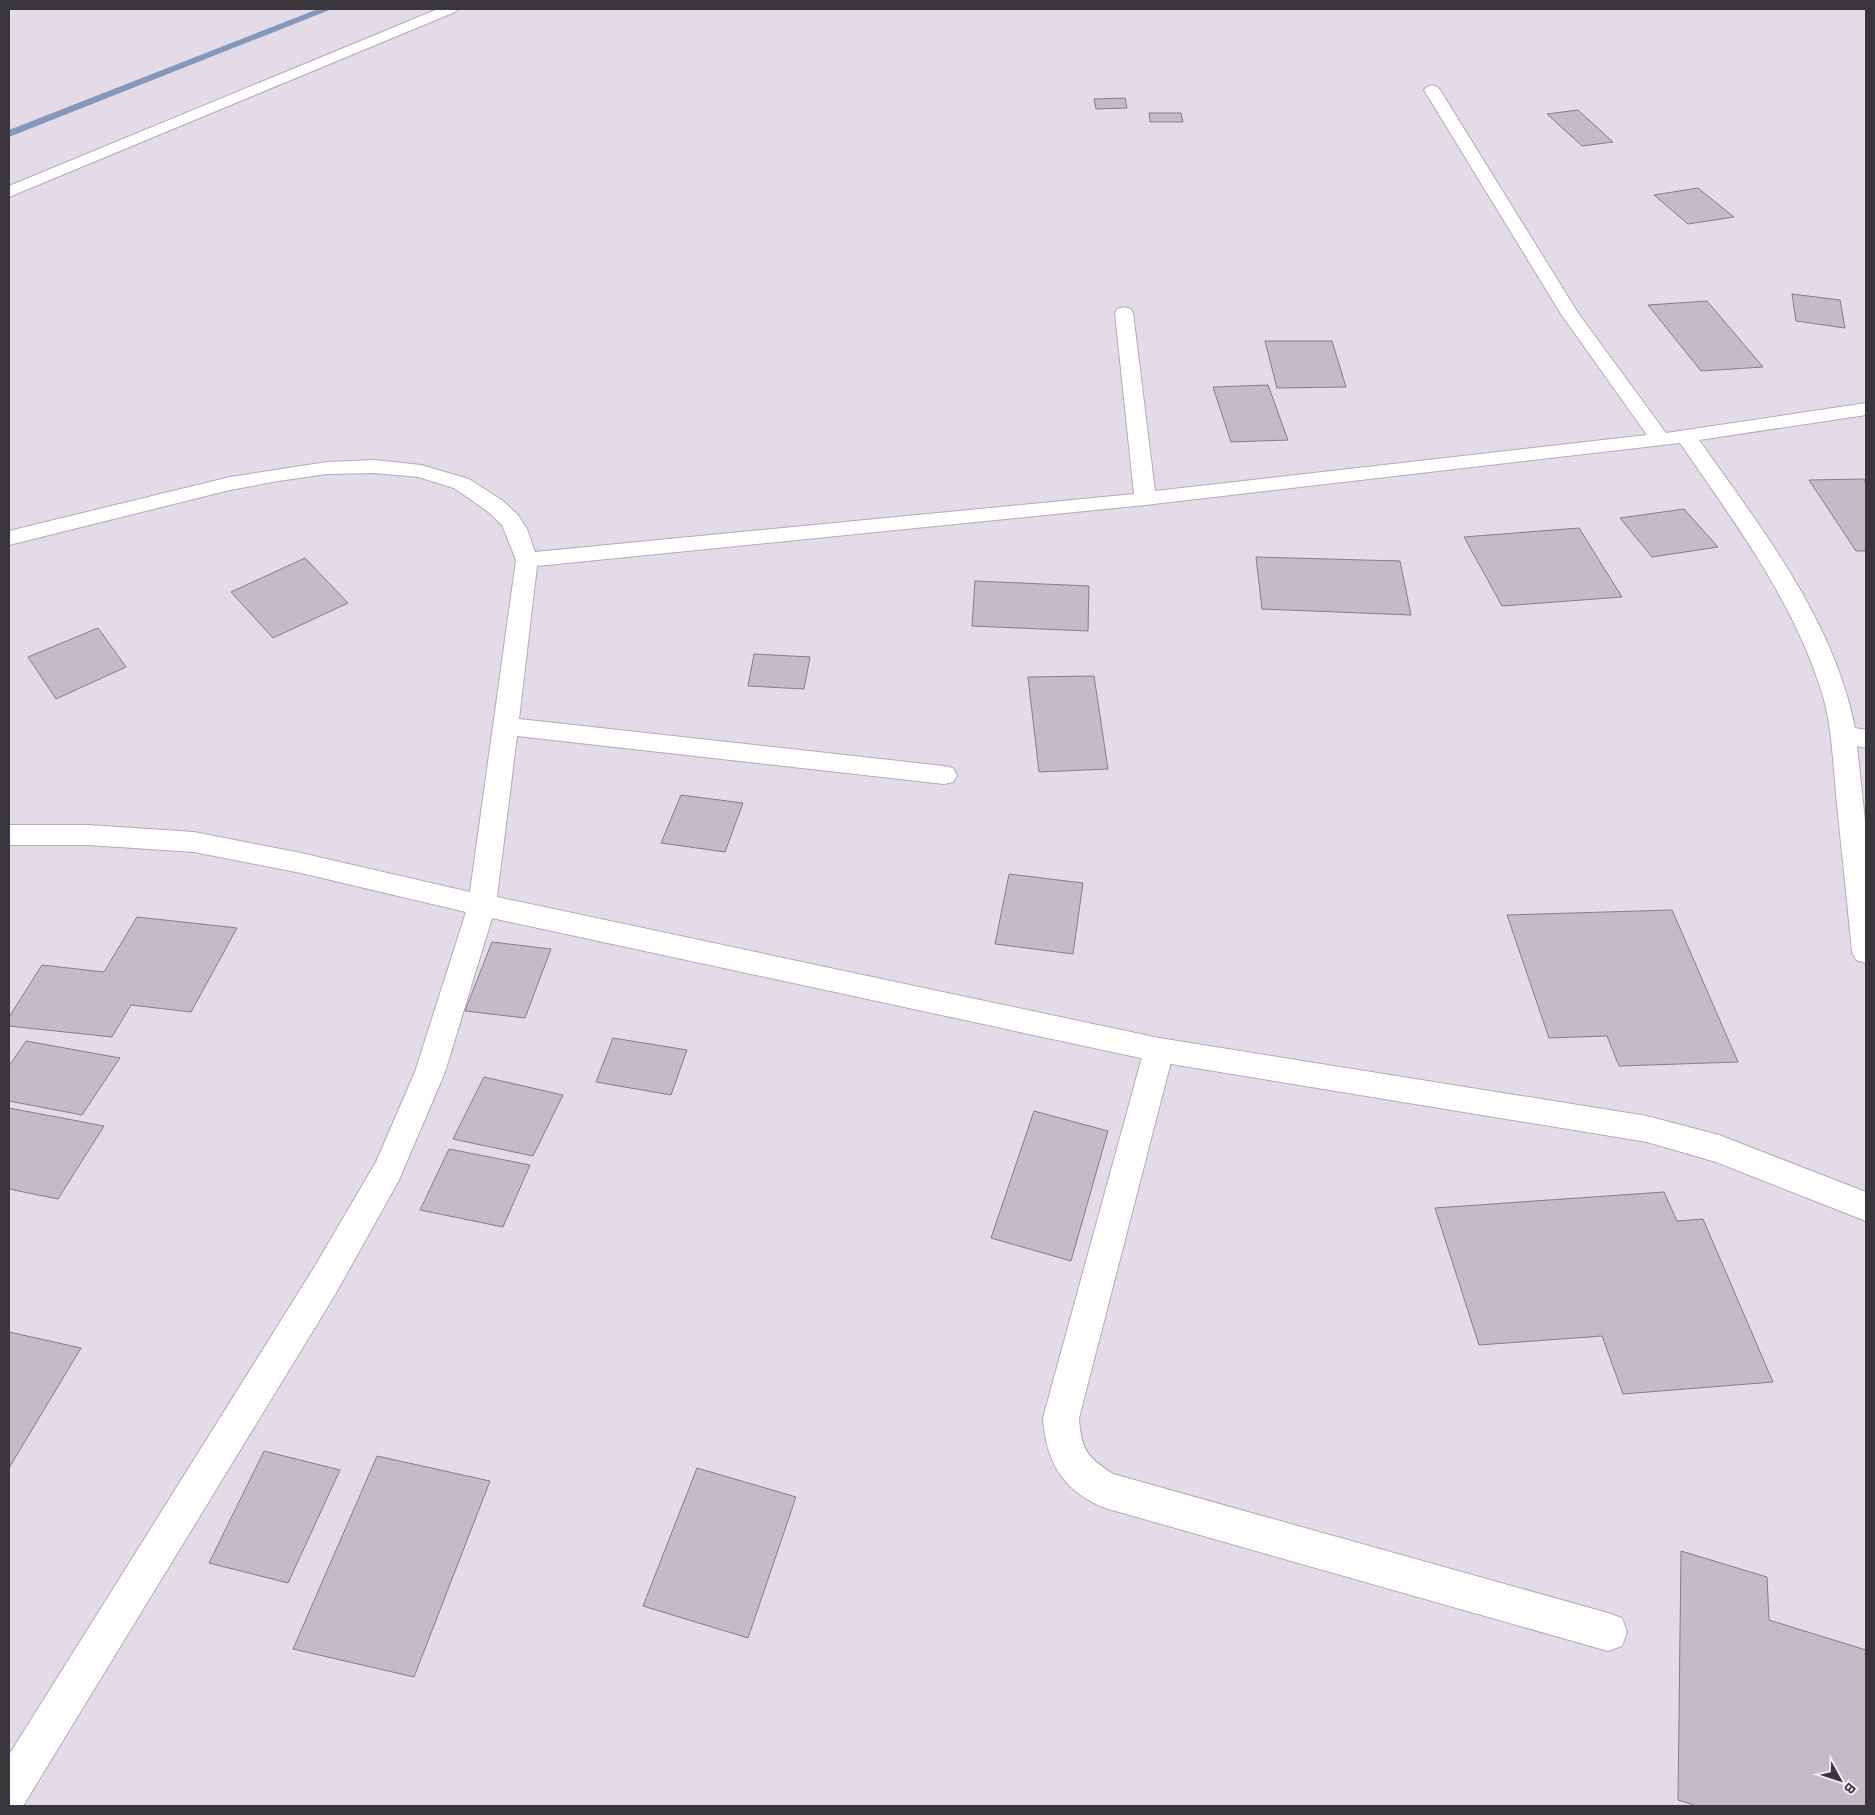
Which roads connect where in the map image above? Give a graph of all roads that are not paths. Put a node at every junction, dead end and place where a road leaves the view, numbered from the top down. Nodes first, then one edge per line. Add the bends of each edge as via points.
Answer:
1 (450, 9) edge
2 (1432, 90) dead end
3 (9, 192) edge
4 (1124, 313) dead end
5 (1866, 409) edge
6 (1685, 436) junction
7 (1661, 440) junction
8 (1145, 499) junction
9 (9, 538) edge
10 (527, 560) junction
11 (505, 726) junction
12 (1855, 737) edge
13 (944, 775) dead end
14 (9, 836) edge
15 (482, 905) junction
16 (1866, 952) edge
17 (1159, 1050) junction
18 (1866, 1207) edge
19 (1608, 1632) dead end
20 (9, 1792) edge

1 - 3 street
2 - 7 street via 1570,314
4 - 8 street
5 - 6 street
6 - 7 street
6 - 12 street via 1784,583 1813,637
7 - 8 street
8 - 10 street
9 - 10 street via 236,481 352,467 400,468 440,476 483,495 513,523
10 - 11 street
11 - 13 street
11 - 15 street
12 - 16 street
14 - 15 street via 88,835 194,842 302,863
15 - 17 street
15 - 20 street via 430,1072 388,1170 324,1282
17 - 18 street via 1647,1129 1719,1149
17 - 19 street via 1061,1418 1061,1440 1070,1460 1084,1476 1105,1490

